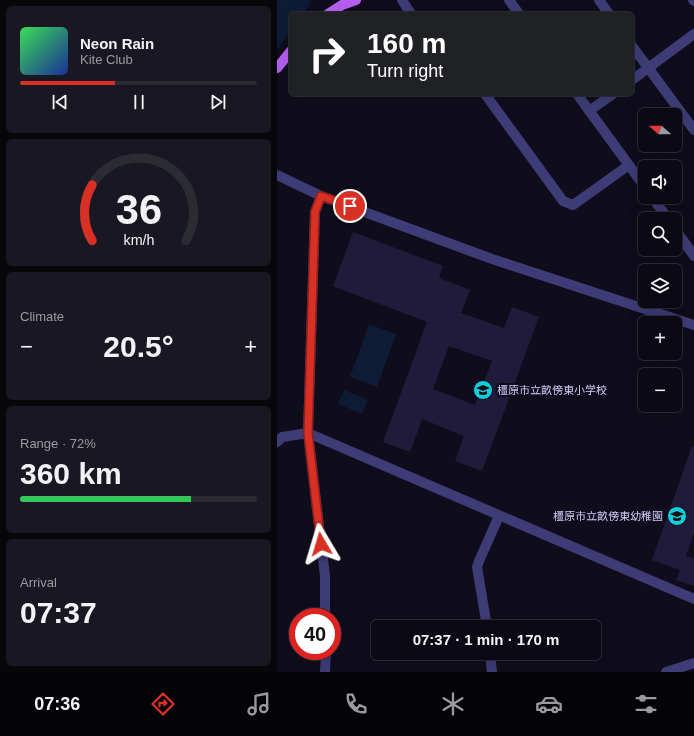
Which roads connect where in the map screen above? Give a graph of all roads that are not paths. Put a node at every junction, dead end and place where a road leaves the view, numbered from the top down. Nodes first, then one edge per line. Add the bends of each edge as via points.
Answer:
1 (356, 0) edge
2 (402, 0) edge
3 (509, 0) edge
4 (599, 0) edge
5 (331, 12) edge
6 (410, 12) edge
7 (518, 12) edge
8 (608, 12) edge
9 (694, 34) edge
10 (634, 49) edge
11 (289, 54) edge
12 (277, 68) edge
13 (648, 68) junction
14 (634, 78) edge
15 (486, 96) edge
16 (578, 96) edge
17 (610, 96) edge
18 (589, 111) junction
19 (694, 130) edge
20 (629, 165) junction
21 (277, 175) edge
22 (638, 177) edge
23 (321, 196) junction
24 (682, 239) edge
25 (694, 256) edge
26 (694, 325) edge
27 (308, 433) junction
28 (277, 442) edge
29 (499, 516) junction
30 (694, 599) edge
31 (325, 608) edge
32 (486, 620) edge
33 (326, 660) edge
34 (491, 660) edge
35 (694, 663) edge
36 (325, 672) edge
37 (492, 672) edge
38 (666, 672) edge

1 - 5 main road
2 - 6 street
3 - 7 street
4 - 8 street
9 - 13 street
10 - 13 street
11 - 12 main road
13 - 14 street
13 - 19 street
15 - 20 street via 563,201 573,205
16 - 18 street
17 - 18 street
18 - 20 street
20 - 22 street
21 - 23 street
23 - 26 street via 492,259
23 - 27 street via 315,212
24 - 25 street
27 - 28 street via 282,437
27 - 29 street
27 - 31 street via 325,576
29 - 30 street
29 - 32 street via 477,567
33 - 36 street
34 - 37 street
35 - 38 street

